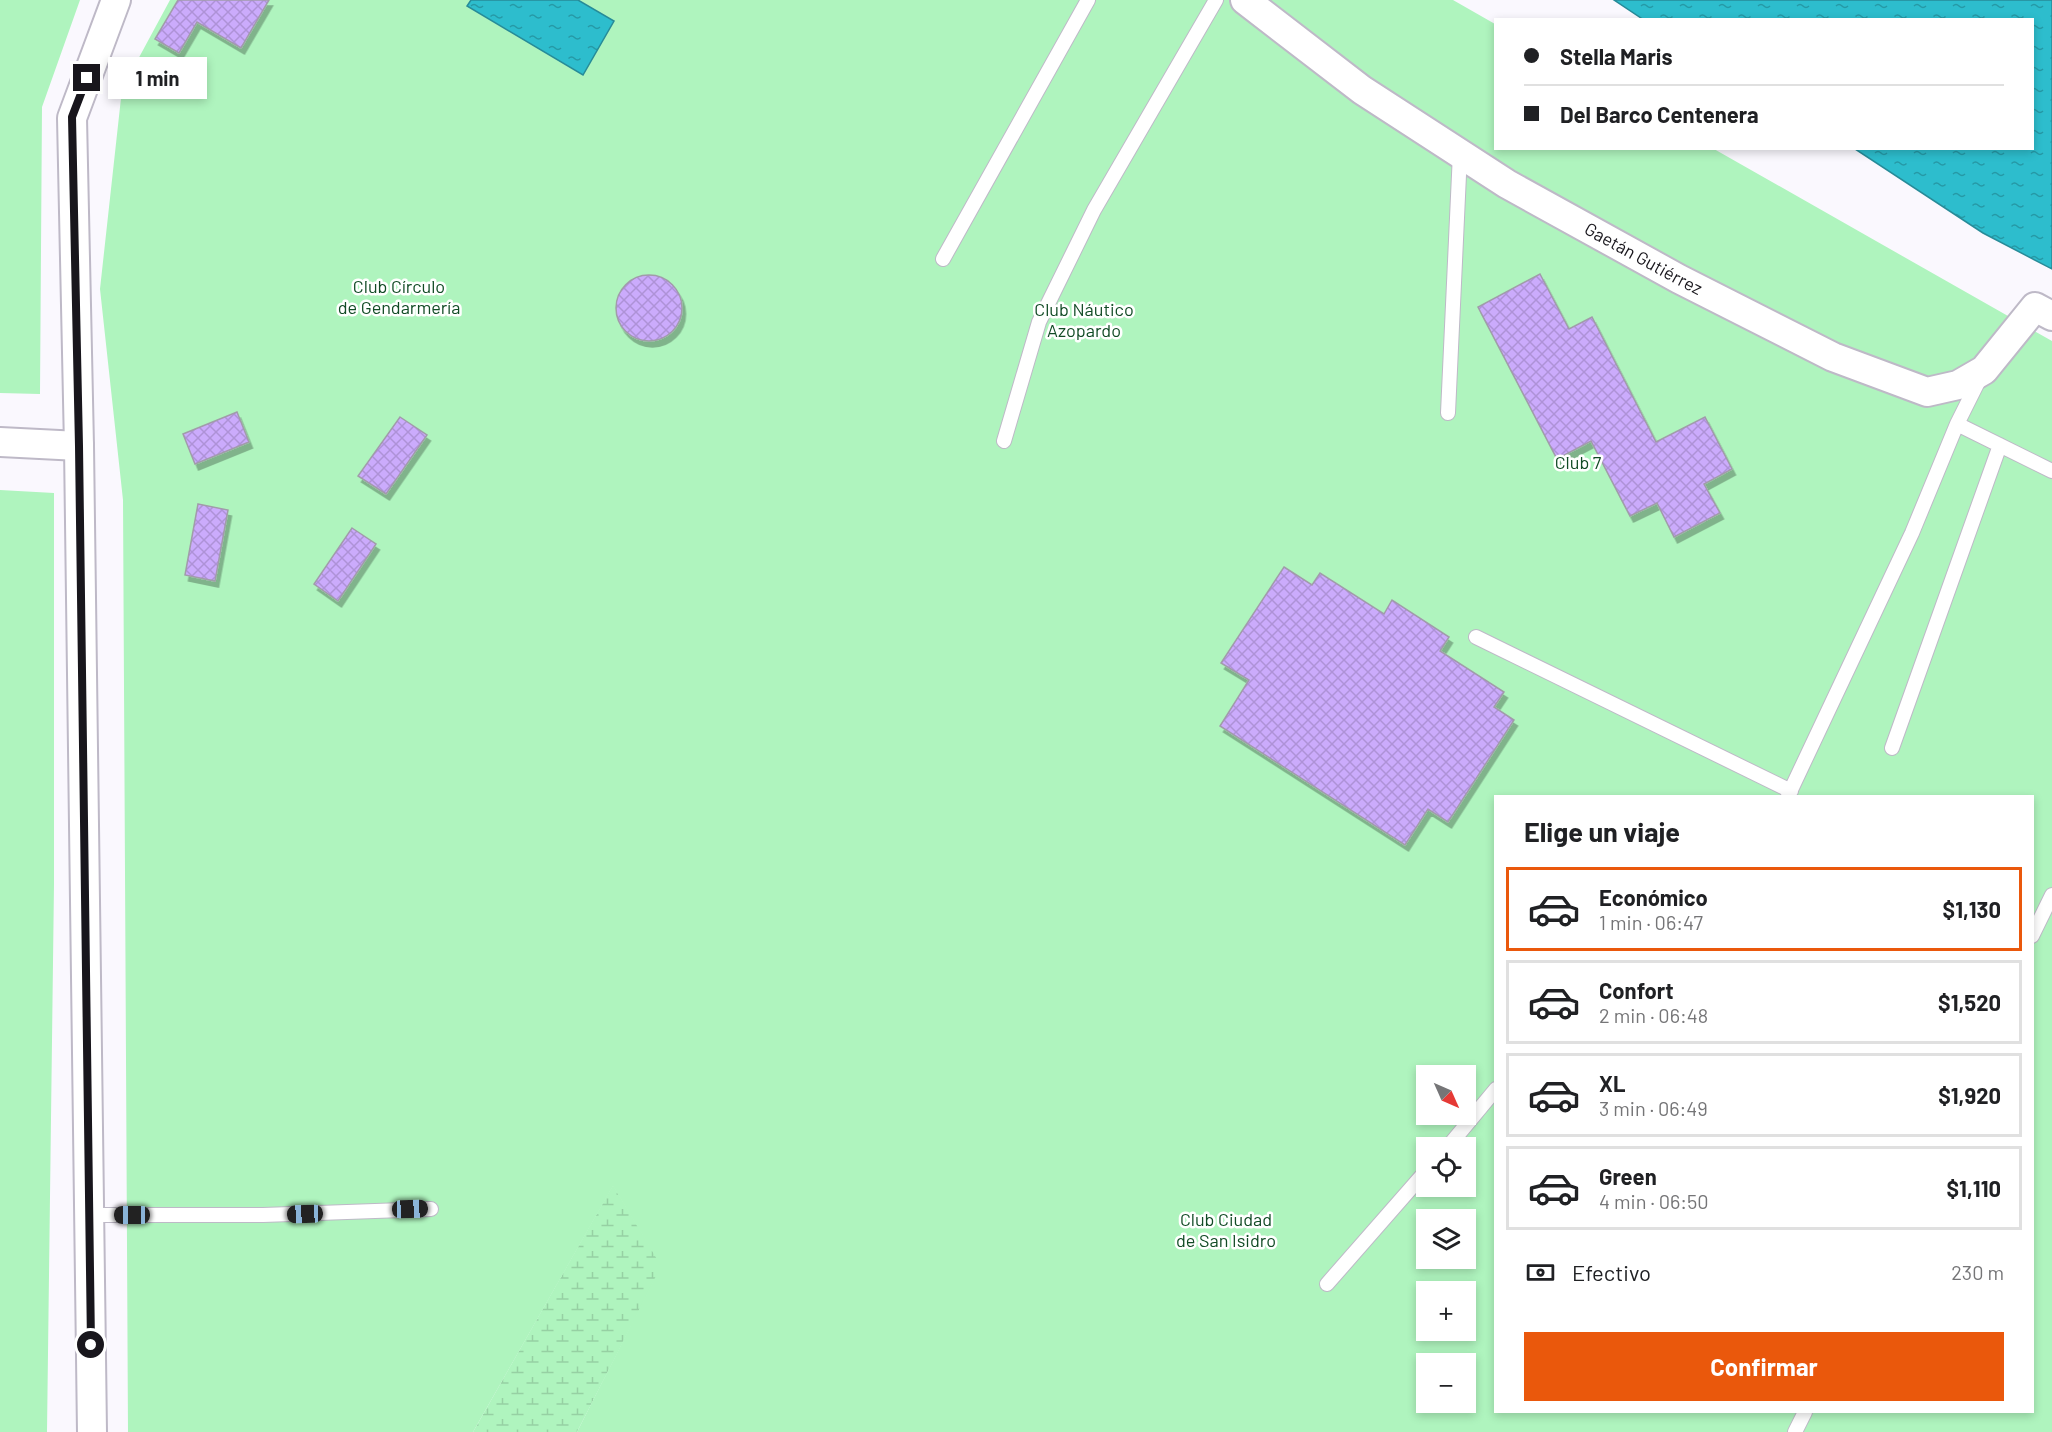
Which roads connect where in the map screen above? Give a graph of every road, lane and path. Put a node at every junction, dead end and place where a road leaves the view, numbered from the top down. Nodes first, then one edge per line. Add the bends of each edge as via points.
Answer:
1 (116, 0) edge
2 (1088, 0) edge
3 (1216, 0) edge
4 (1256, 3) edge
5 (1460, 153) junction
6 (943, 259) dead end
7 (2052, 316) edge
8 (1984, 370) junction
9 (1448, 413) dead end
10 (1957, 424) junction
11 (1004, 441) dead end
12 (2000, 445) junction
13 (0, 446) edge
14 (79, 446) junction
15 (2052, 471) edge
16 (1476, 638) dead end
17 (1892, 748) dead end
18 (1790, 794) edge
19 (2052, 895) edge
20 (2034, 932) edge
21 (1494, 1091) edge
22 (1457, 1137) edge
23 (1416, 1183) edge
24 (431, 1209) dead end
25 (89, 1215) junction
26 (1327, 1284) dead end
27 (1804, 1413) edge
28 (92, 1432) edge
29 (1795, 1432) edge

1 - 14 street via 72,117
2 - 6 lane
3 - 11 lane via 1094,210 1049,301
4 - 5 street, Gaetán Gutiérrez via 1362,90
5 - 8 street, Gaetán Gutiérrez via 1599,236 1833,357 1927,392 1958,385
5 - 9 lane
7 - 8 street, Gaetán Gutiérrez via 2035,307
8 - 10 lane
10 - 12 lane
10 - 18 lane via 1912,533
12 - 15 lane
12 - 17 lane
13 - 14 street
14 - 25 street
16 - 18 lane
19 - 20 lane
21 - 22 lane
23 - 26 lane
24 - 25 lane via 263,1215
25 - 28 street
27 - 29 lane

